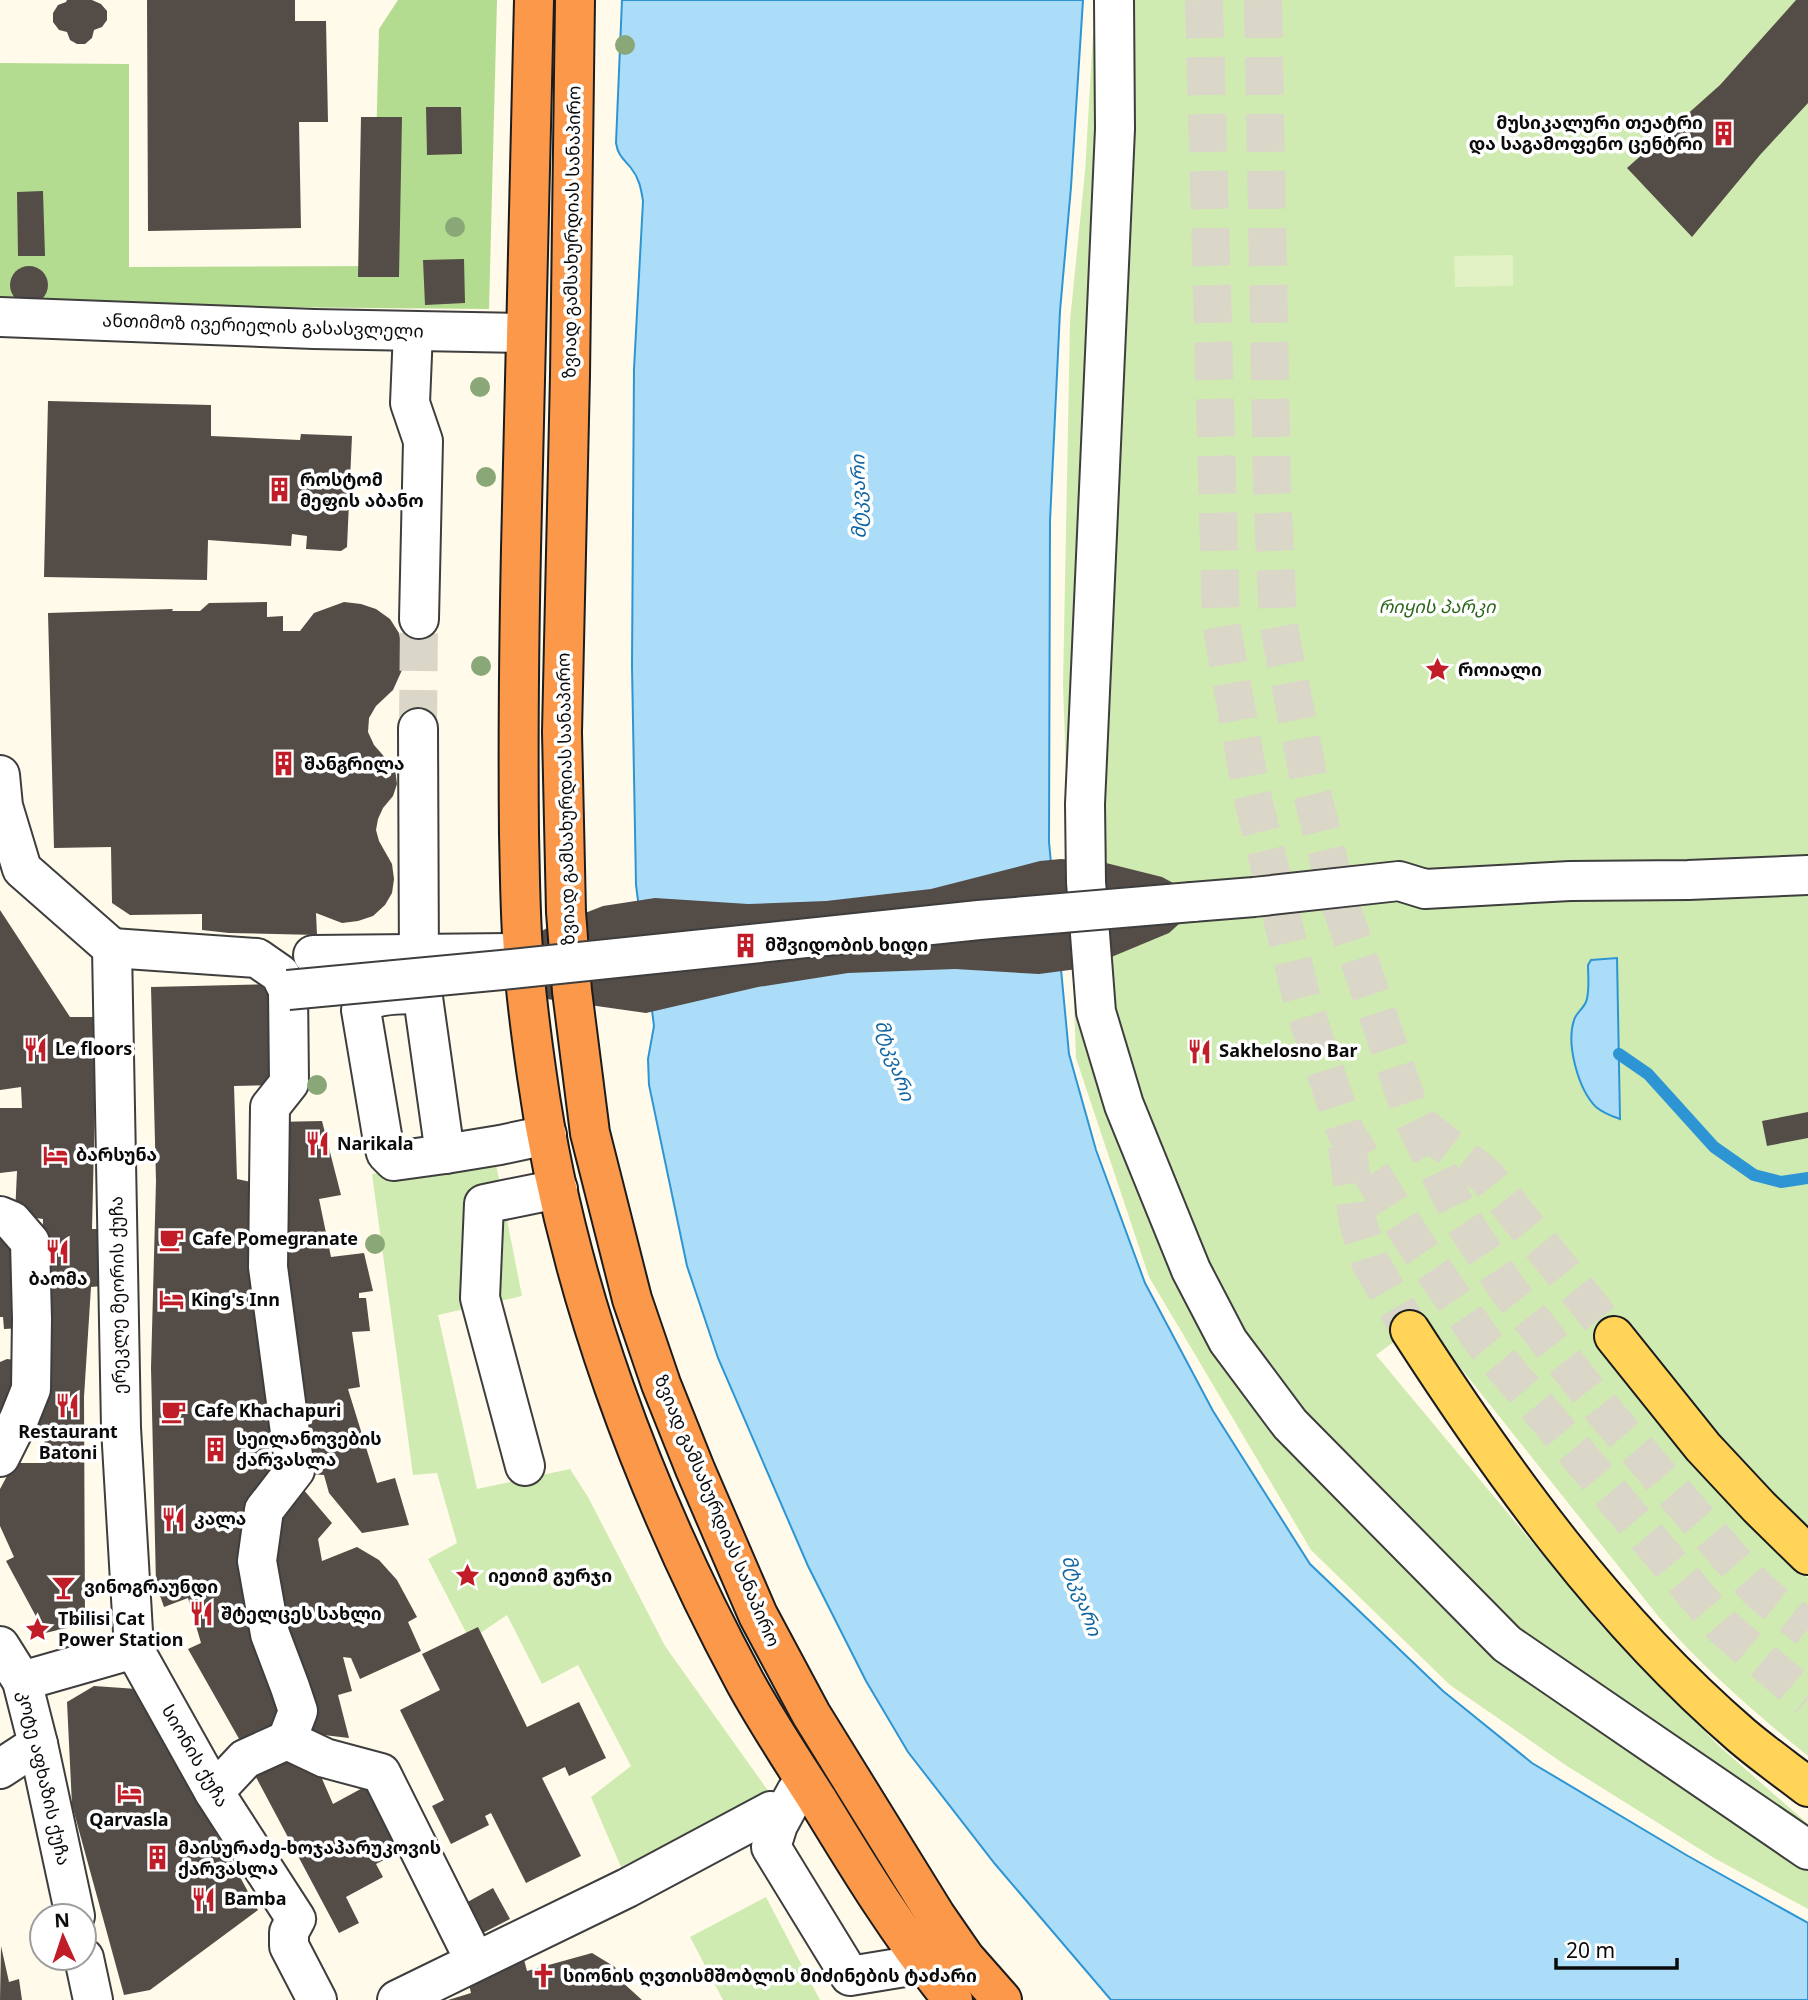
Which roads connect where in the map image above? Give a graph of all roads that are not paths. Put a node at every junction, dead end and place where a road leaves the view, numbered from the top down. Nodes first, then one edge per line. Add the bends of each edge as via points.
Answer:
1 (534, 0) edge
2 (575, 0) edge
3 (1114, 0) edge
4 (0, 317) edge
5 (413, 331) junction
6 (526, 333) junction
7 (418, 619) tunnel mouth
8 (418, 728) tunnel mouth
9 (0, 775) edge
10 (1808, 874) edge
11 (112, 948) junction
12 (418, 953) junction
13 (523, 953) junction
14 (313, 955) dead end
15 (288, 990) junction
16 (423, 993) junction
17 (547, 1135) junction
18 (445, 1154) junction
19 (558, 1188) junction
20 (0, 1216) edge
21 (1410, 1331) tunnel mouth
22 (1614, 1336) tunnel mouth
23 (0, 1457) edge
24 (524, 1466) dead end
25 (1808, 1555) edge
26 (0, 1646) edge
27 (134, 1649) junction
28 (22, 1681) junction
29 (287, 1740) junction
30 (38, 1744) junction
31 (0, 1769) edge
32 (804, 1778) junction
33 (1808, 1787) edge
34 (214, 1792) junction
35 (771, 1811) dead end
36 (1808, 1850) edge
37 (72, 1902) edge
38 (475, 1961) junction
39 (923, 1964) junction
40 (87, 1972) edge
41 (93, 2000) edge
42 (317, 2000) edge
43 (397, 2000) edge
44 (953, 2000) edge
45 (1002, 2000) edge

1 - 6 highway
2 - 45 highway, ზვიად გამსახურდიას სანაპირო via 562,732 566,912 590,1133 632,1299 661,1384 758,1615 811,1714 936,1916
3 - 36 street via 1115,129 1085,804 1096,1012 1124,1105 1191,1270 1228,1341 1290,1424 1507,1644
4 - 5 street, ანთიმოზ ივერიელის გასასვლელი
5 - 6 street, ანთიმოზ ივერიელის გასასვლელი
5 - 7 street via 410,403 423,441
6 - 13 highway via 519,673
8 - 12 street
9 - 11 street via 3,806 22,869
10 - 15 street, bridge via 1425,889 1399,881
11 - 15 street via 257,957 280,974
11 - 27 street, ერეკლე მეორის ქუჩა via 121,1428
12 - 13 street
12 - 14 street
12 - 16 street
13 - 17 highway
15 - 29 street via 289,1083 270,1107 268,1267 295,1470 264,1510 257,1561 270,1634 298,1711
16 - 18 street
16 - 18 street via 372,998 365,1002 362,1018 386,1153 394,1161
17 - 18 street
17 - 19 highway
19 - 24 street via 484,1204 480,1298
19 - 32 highway via 594,1326 658,1500 745,1681
20 - 23 street via 12,1221 30,1242 32,1319 31,1389
21 - 33 main road via 1534,1511 1618,1613 1742,1736
22 - 25 main road via 1703,1447
26 - 28 street, კოტე აფხაზის ქუჩა
27 - 28 street
27 - 34 street, სიონის ქუჩა
28 - 30 street, კოტე აფხაზის ქუჩა
29 - 34 street via 245,1759
29 - 38 street via 325,1758 381,1773
30 - 31 street
30 - 37 street, კოტე აფხაზის ქუჩა
32 - 39 highway
32 - 39 street via 771,1847 850,1976
34 - 42 street, სიონის ქუჩა via 296,1919 289,1932 289,1946
35 - 38 street via 635,1901
38 - 43 street
39 - 44 highway
40 - 41 street

